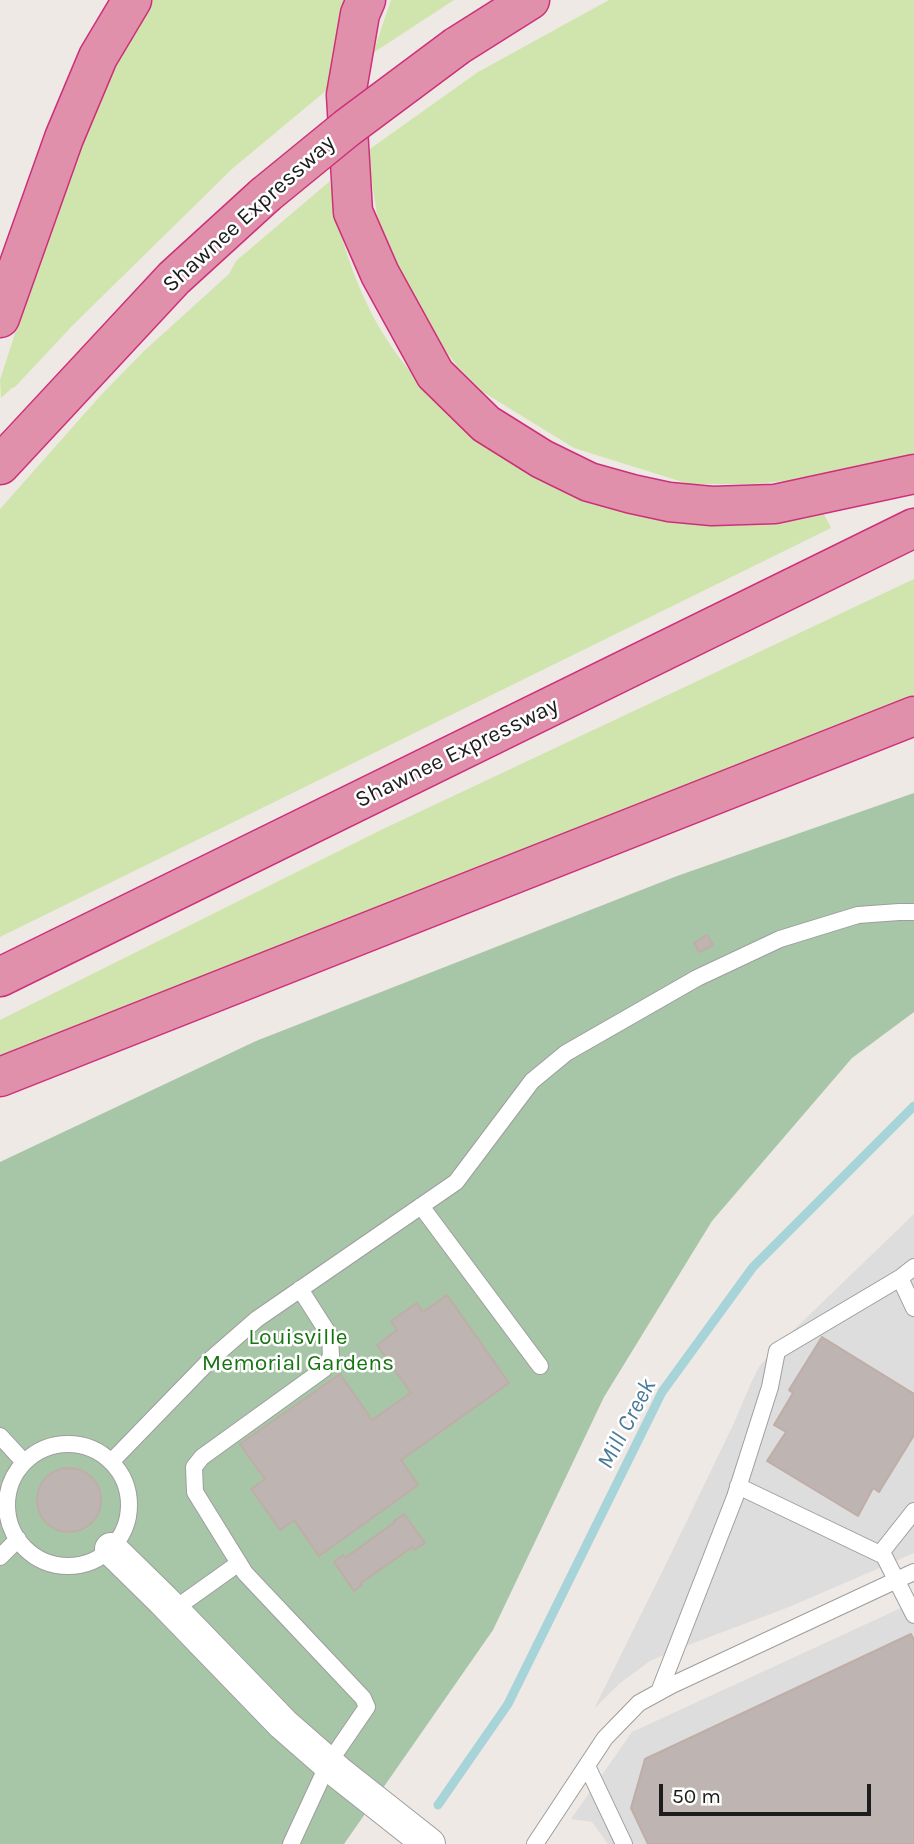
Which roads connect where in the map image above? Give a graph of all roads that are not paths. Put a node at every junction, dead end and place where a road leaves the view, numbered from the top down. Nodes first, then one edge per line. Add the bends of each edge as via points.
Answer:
1 (132, 0) edge
2 (366, 0) edge
3 (530, 0) edge
4 (0, 318) edge
5 (0, 465) edge
6 (914, 474) edge
7 (914, 528) edge
8 (914, 716) edge
9 (914, 912) edge
10 (0, 977) edge
11 (0, 1077) edge
12 (421, 1206) junction
13 (914, 1267) edge
14 (901, 1278) junction
15 (300, 1289) junction
16 (914, 1308) edge
17 (540, 1366) dead end
18 (0, 1436) edge
19 (24, 1462) junction
20 (111, 1462) junction
21 (738, 1486) junction
22 (914, 1511) edge
23 (18, 1539) junction
24 (111, 1549) junction
25 (882, 1552) junction
26 (0, 1557) edge
27 (239, 1563) junction
28 (914, 1572) edge
29 (897, 1580) junction
30 (173, 1610) junction
31 (914, 1615) edge
32 (659, 1692) junction
33 (328, 1764) junction
34 (587, 1766) junction
35 (291, 1844) edge
36 (429, 1844) edge
37 (535, 1844) edge
38 (624, 1844) edge

1 - 4 highway via 98,57 64,138
2 - 6 highway via 346,95 353,212 380,274 435,374 486,424 589,482 669,502 775,504
3 - 5 highway, Shawnee Expressway, bridge via 457,46 265,195 174,278
7 - 10 highway, Shawnee Expressway
8 - 11 highway
9 - 12 lane via 858,915 780,939 697,978 566,1053 532,1081 456,1182
12 - 15 lane
12 - 17 lane
13 - 14 lane
14 - 16 lane
14 - 21 lane via 777,1351 771,1387
15 - 20 lane via 211,1359
15 - 27 lane via 330,1336 331,1356 324,1369 194,1467 195,1492
18 - 19 lane
19 - 20 lane via 45,1449 68,1444 91,1448
19 - 23 lane via 11,1482 6,1505
20 - 24 lane via 125,1482 129,1505 125,1528
21 - 25 lane
21 - 32 lane
22 - 25 lane
23 - 24 lane via 24,1549 44,1562 68,1566 91,1562
23 - 26 lane
24 - 30 street
25 - 29 lane
27 - 30 lane
27 - 33 lane via 367,1707
28 - 29 lane
29 - 31 lane
29 - 32 lane
30 - 33 street
32 - 34 lane via 639,1703 605,1738
33 - 35 lane
33 - 36 street
34 - 37 lane
34 - 38 lane

